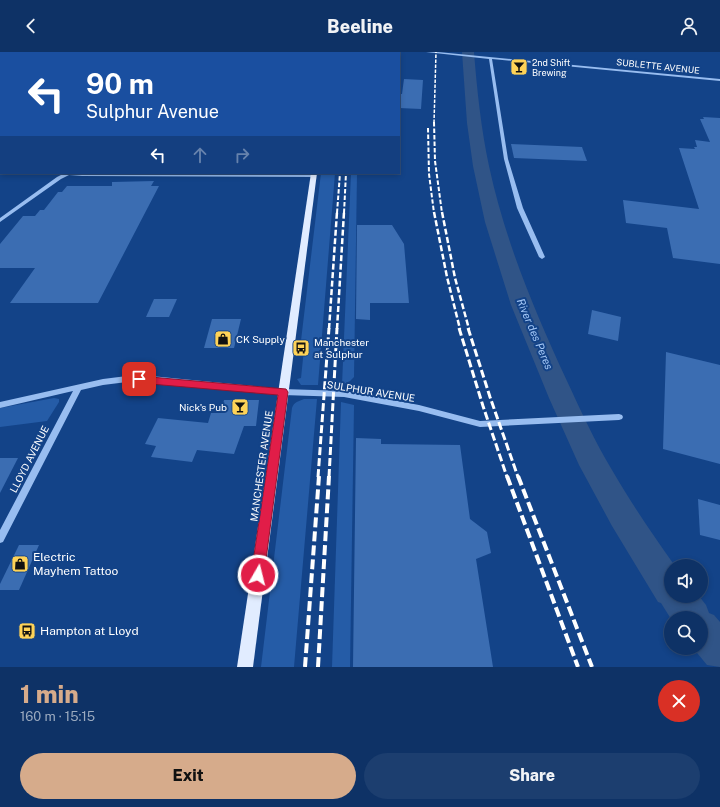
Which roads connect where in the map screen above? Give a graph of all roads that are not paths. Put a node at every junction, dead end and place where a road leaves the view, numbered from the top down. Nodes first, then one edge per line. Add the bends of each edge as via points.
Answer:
1 (428, 52) edge
2 (490, 58) junction
3 (720, 80) edge
4 (66, 174) edge
5 (314, 174) edge
6 (0, 220) edge
7 (542, 257) dead end
8 (78, 388) junction
9 (283, 392) junction
10 (0, 405) edge
11 (619, 416) dead end
12 (0, 539) edge
13 (245, 667) edge

1 - 2 street, SUBLETTE AVENUE
2 - 3 street, SUBLETTE AVENUE
2 - 7 street via 506,159 520,208
4 - 6 street
5 - 9 main road, MANCHESTER AVENUE
8 - 9 street, SULPHUR AVENUE via 127,379 151,379
8 - 10 street, SULPHUR AVENUE
8 - 12 street, LLOYD AVENUE
9 - 11 street, SULPHUR AVENUE via 359,397 419,408 480,424
9 - 13 main road, MANCHESTER AVENUE

